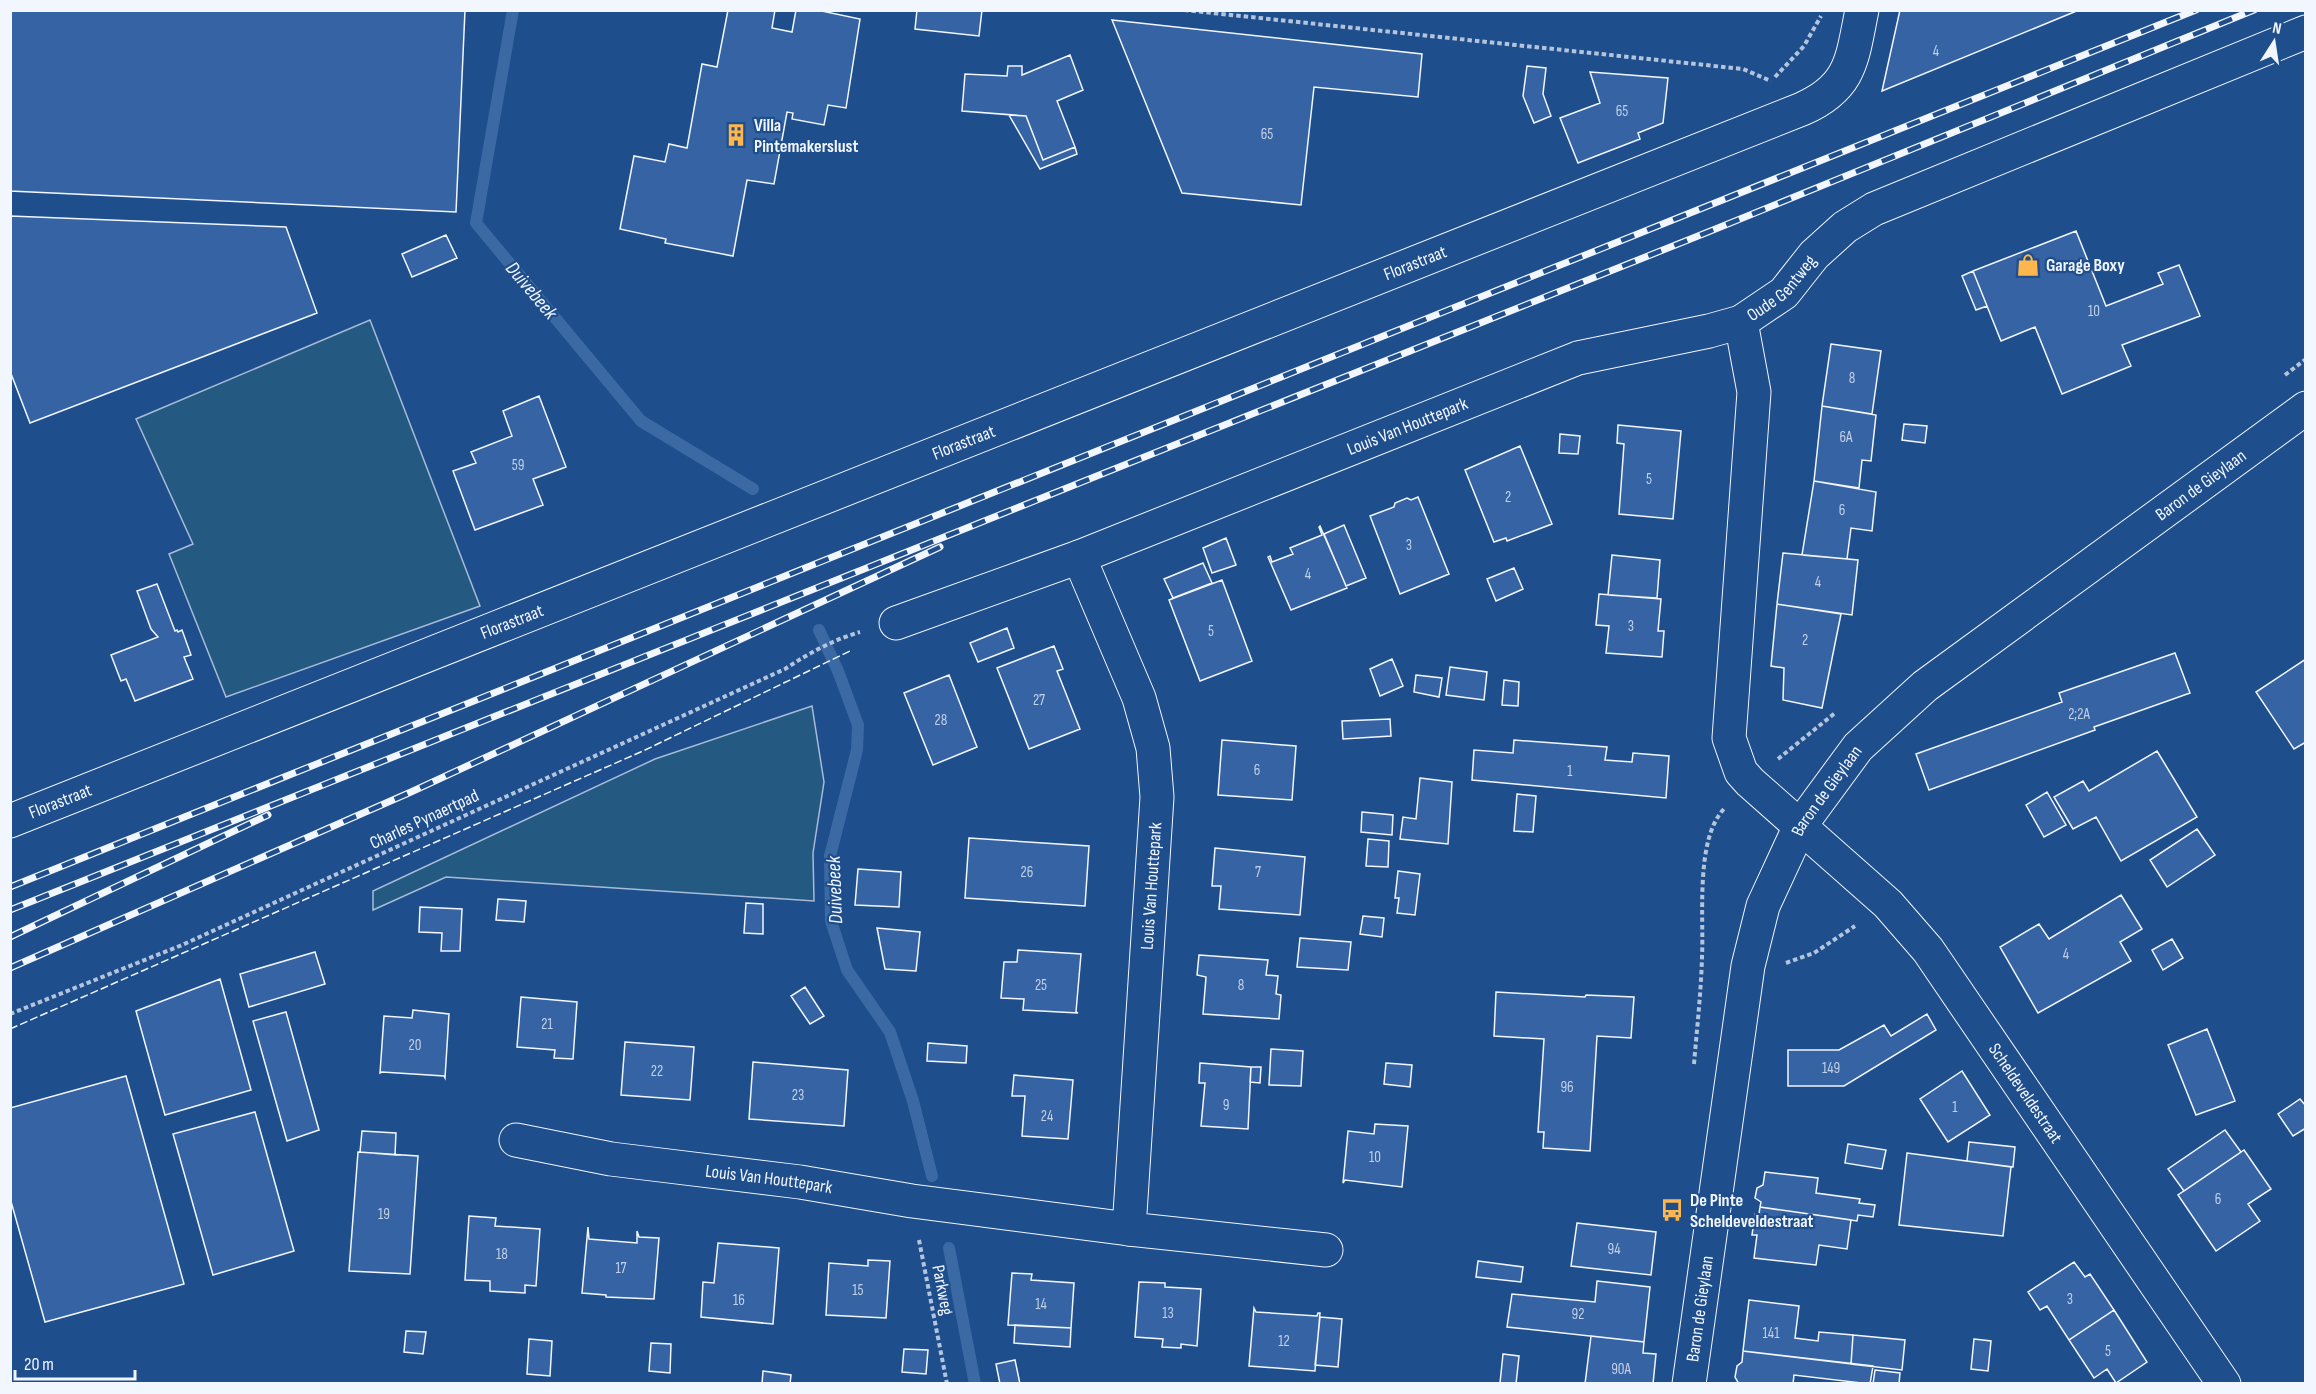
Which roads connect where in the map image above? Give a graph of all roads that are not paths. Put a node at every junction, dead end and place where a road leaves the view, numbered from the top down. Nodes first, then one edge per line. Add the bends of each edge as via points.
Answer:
1 (1862, 10) edge
2 (2306, 32) edge
3 (1741, 321) junction
4 (2306, 408) edge
5 (1079, 557) junction
6 (896, 623) dead end
7 (10, 821) edge
8 (1800, 826) junction
9 (516, 1140) dead end
10 (1129, 1228) junction
11 (1326, 1250) dead end
12 (1689, 1383) edge
13 (2224, 1383) edge

1 - 7 street, Florastraat via 1847,71 1835,90 1819,102
2 - 3 street, Oude Gentweg via 1874,209 1845,227 1814,255 1784,293
3 - 5 street, Louis Van Houttepark via 1578,358
3 - 8 street, Oude Gentweg via 1754,392 1729,738 1741,772
4 - 8 street, Baron de Gieylaan via 1925,686 1858,747
5 - 6 street, Louis Van Houttepark
5 - 10 street, Louis Van Houttepark via 1139,698 1153,748 1157,797
8 - 12 street, Baron de Gieylaan via 1763,906 1748,966
8 - 13 street, Scheldeveldestraat via 1888,904 1928,950
9 - 10 street, Louis Van Houttepark via 611,1159
10 - 11 street, Louis Van Houttepark

